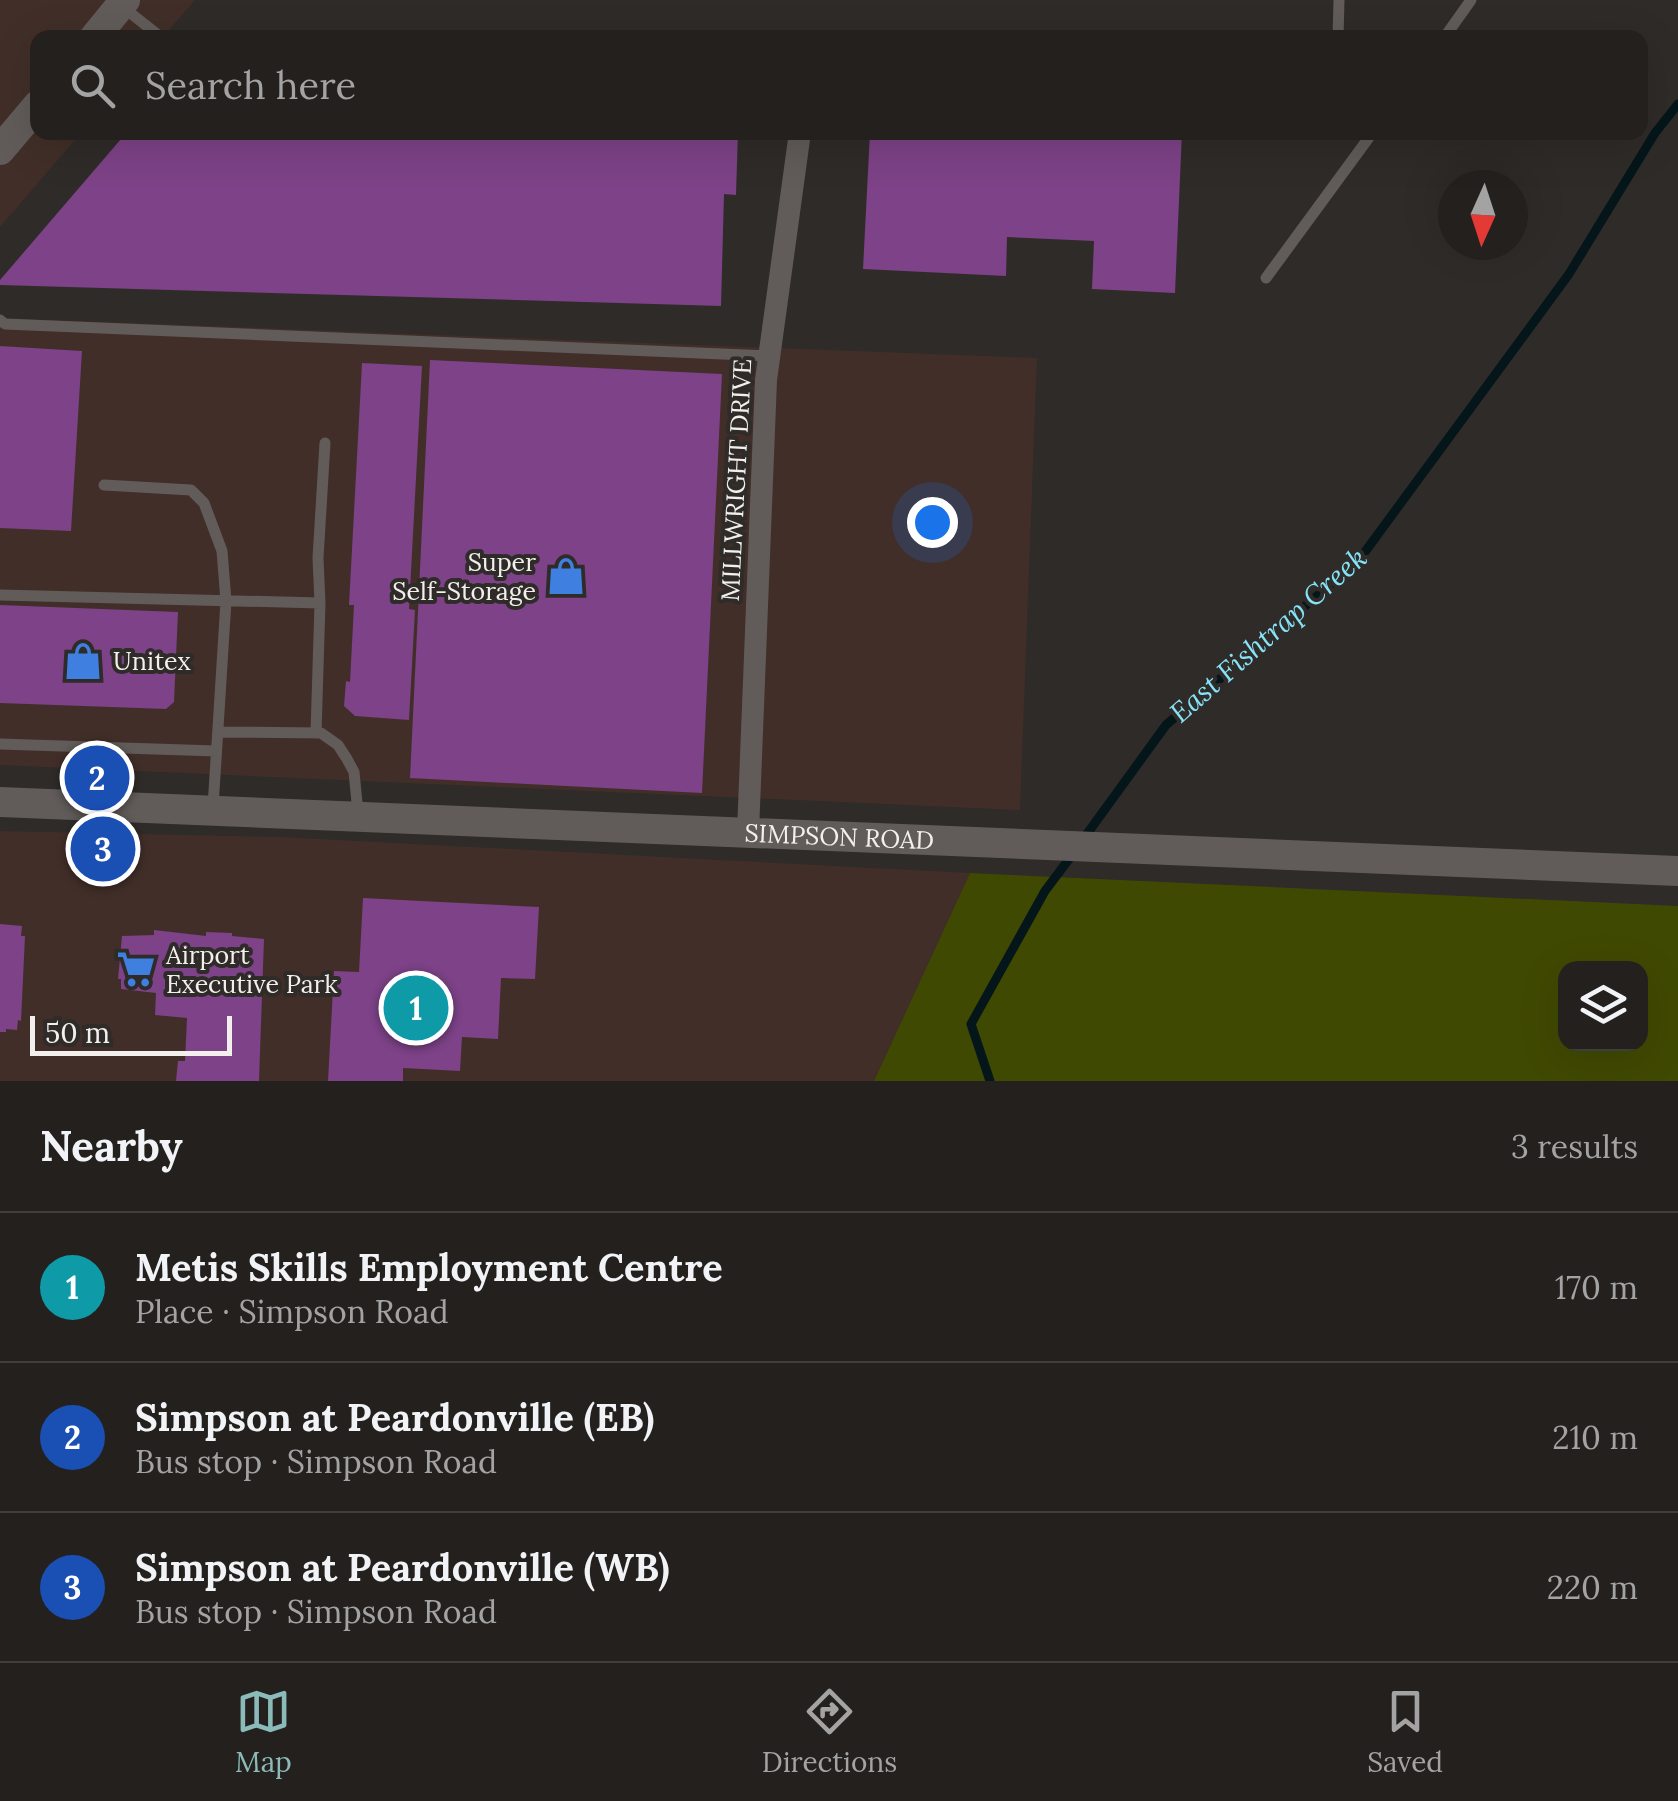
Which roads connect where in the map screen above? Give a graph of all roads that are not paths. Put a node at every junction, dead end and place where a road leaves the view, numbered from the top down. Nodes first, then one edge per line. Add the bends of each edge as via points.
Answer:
1 (1339, 0) edge
2 (1471, 0) edge
3 (123, 2) edge
4 (100, 30) edge
5 (153, 30) edge
6 (1338, 30) edge
7 (1450, 30) edge
8 (30, 114) edge
9 (799, 140) edge
10 (1368, 140) edge
11 (0, 150) edge
12 (1266, 278) dead end
13 (0, 320) edge
14 (769, 356) junction
15 (325, 443) dead end
16 (104, 486) dead end
17 (0, 594) edge
18 (226, 601) junction
19 (320, 603) junction
20 (218, 732) junction
21 (316, 733) junction
22 (0, 744) edge
23 (216, 751) junction
24 (0, 802) edge
25 (212, 811) junction
26 (358, 817) junction
27 (748, 832) junction
28 (1678, 871) edge

1 - 6 lane
2 - 7 lane
3 - 4 main road
3 - 5 lane
8 - 11 main road
9 - 14 street, MILLWRIGHT DRIVE
10 - 12 lane
13 - 14 lane
14 - 27 street, MILLWRIGHT DRIVE
15 - 19 lane
16 - 18 lane via 192,490 222,550
17 - 18 lane
18 - 19 lane
18 - 20 lane
19 - 21 lane
20 - 21 lane
20 - 23 lane
21 - 26 lane via 338,744 354,772
22 - 23 lane
23 - 25 lane
24 - 25 main road, SIMPSON ROAD
25 - 26 main road, SIMPSON ROAD
26 - 27 main road, SIMPSON ROAD
27 - 28 main road, SIMPSON ROAD

